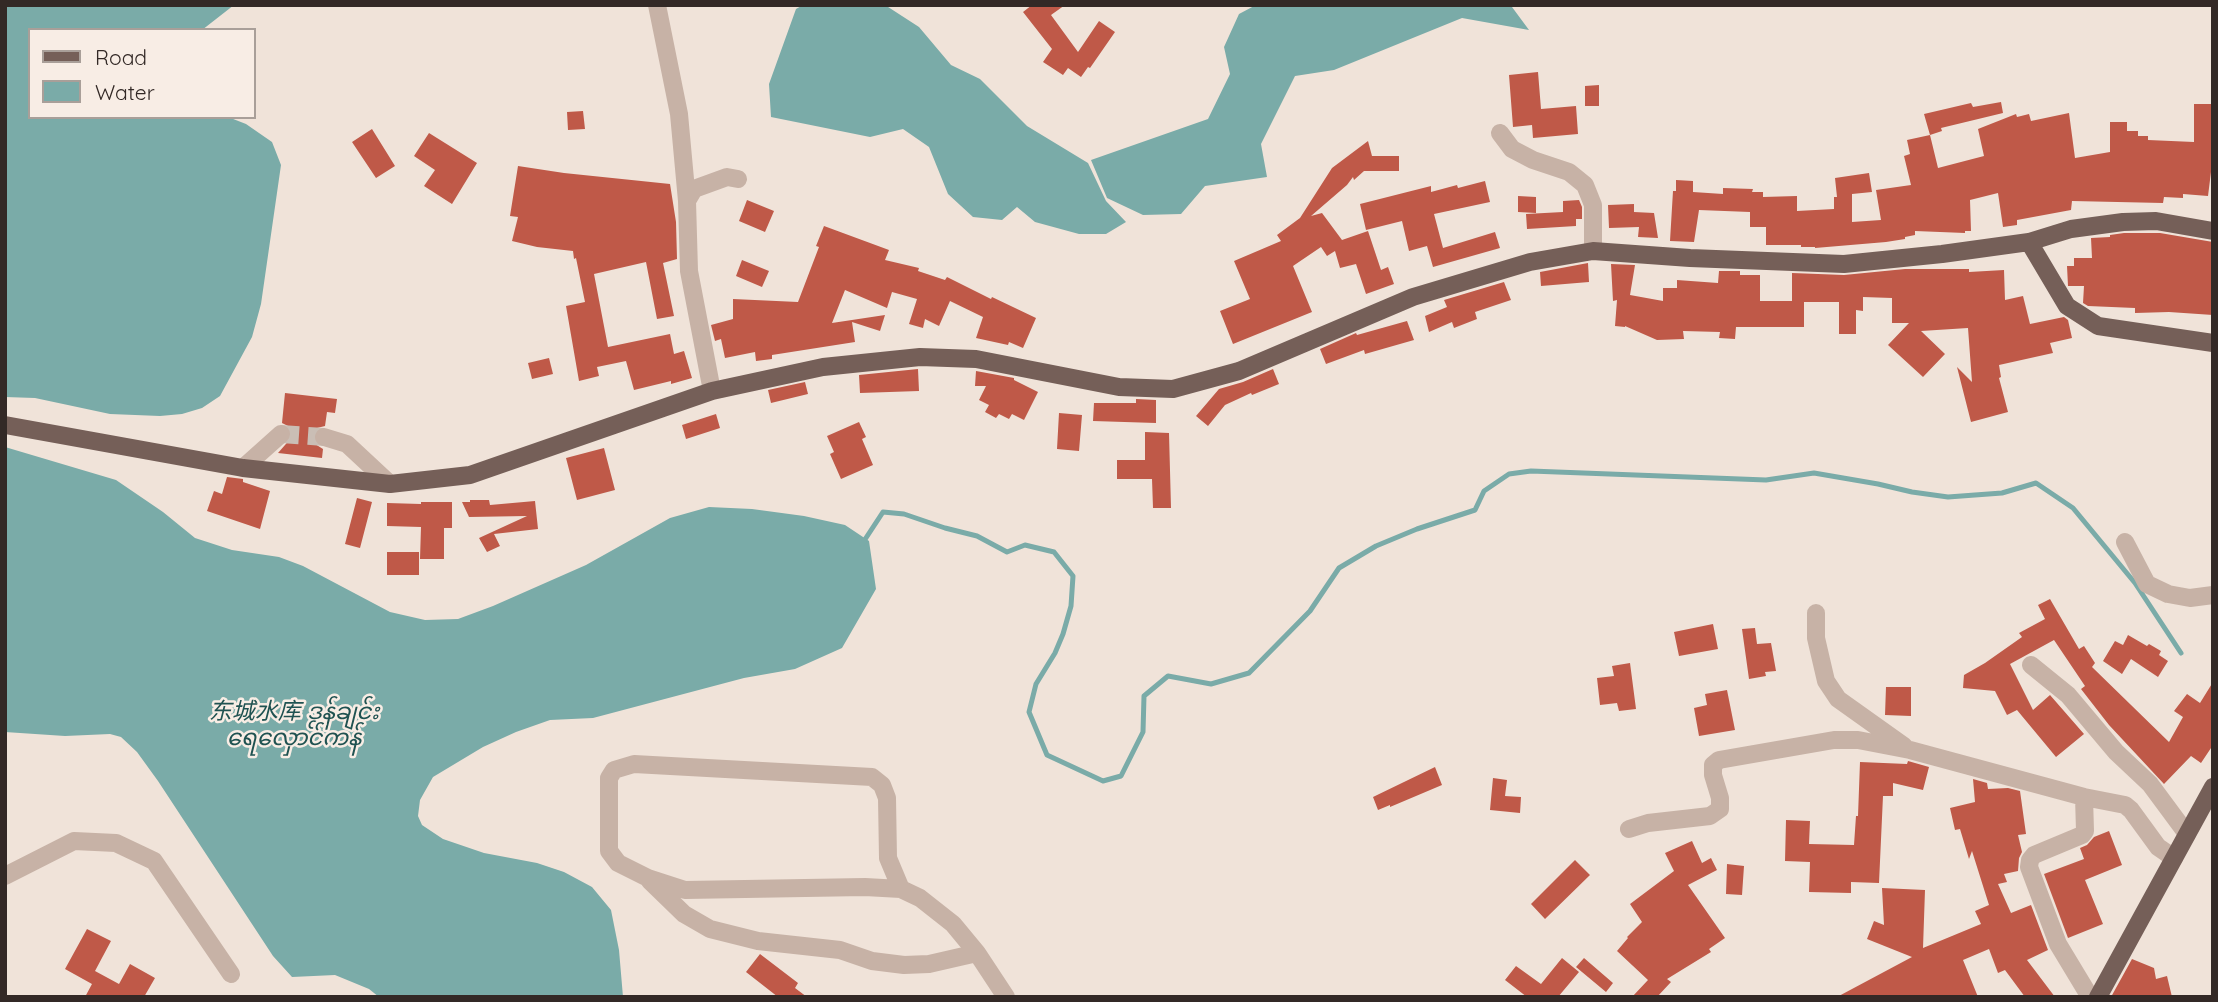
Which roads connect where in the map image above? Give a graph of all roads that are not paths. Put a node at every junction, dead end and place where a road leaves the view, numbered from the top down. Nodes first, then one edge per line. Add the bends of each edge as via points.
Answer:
1 (657, 5) edge
2 (1500, 132) dead end
3 (738, 179) dead end
4 (687, 201) junction
5 (2213, 231) edge
6 (2029, 242) junction
7 (1593, 251) junction
8 (2213, 343) edge
9 (712, 391) junction
10 (12, 426) edge
11 (281, 434) dead end
12 (324, 437) tunnel mouth
13 (243, 468) junction
14 (390, 484) junction
15 (2125, 542) dead end
16 (2213, 595) edge
17 (1816, 613) dead end
18 (2031, 665) dead end
19 (1910, 750) junction
20 (2213, 787) edge
21 (2084, 797) junction
22 (1629, 829) dead end
23 (2187, 835) junction
24 (2174, 858) junction
25 (5, 876) edge
26 (648, 878) junction
27 (901, 889) junction
28 (977, 953) junction
29 (231, 974) dead end
30 (1006, 997) edge
31 (2090, 997) edge
32 (2098, 997) edge

1 - 4 street via 679,114
2 - 7 street via 1512,149 1569,172 1585,185 1593,205
3 - 4 street via 727,177 694,189
4 - 9 street via 688,271
5 - 6 main road via 2156,221 2123,222 2071,229
6 - 7 main road via 1844,264
6 - 8 main road via 2067,306 2098,327
7 - 9 main road via 1530,262 1413,298 1239,372 1173,389 1119,387 976,359 920,357 823,367
9 - 14 main road via 470,475
10 - 13 main road
11 - 13 street
12 - 14 street via 347,444
13 - 14 main road
15 - 16 street via 2147,584 2190,598
17 - 19 street via 1816,638 1826,681 1838,699
18 - 23 street via 2068,695 2116,752 2150,783
19 - 21 street
19 - 22 street via 1834,740 1719,760 1713,765 1713,775 1720,809 1710,816
20 - 23 main road
21 - 24 street via 2125,805 2158,847
21 - 31 street via 2082,835 2034,855 2029,867 2058,944
23 - 24 main road
24 - 32 main road
25 - 29 street via 74,841 116,843 153,861
26 - 27 street via 685,890
26 - 27 street via 618,863 610,851 609,778 614,770 634,764 872,777 887,798 888,858
26 - 28 street via 684,914 710,929 758,941 840,950 904,965
27 - 28 street via 953,924
28 - 30 street

